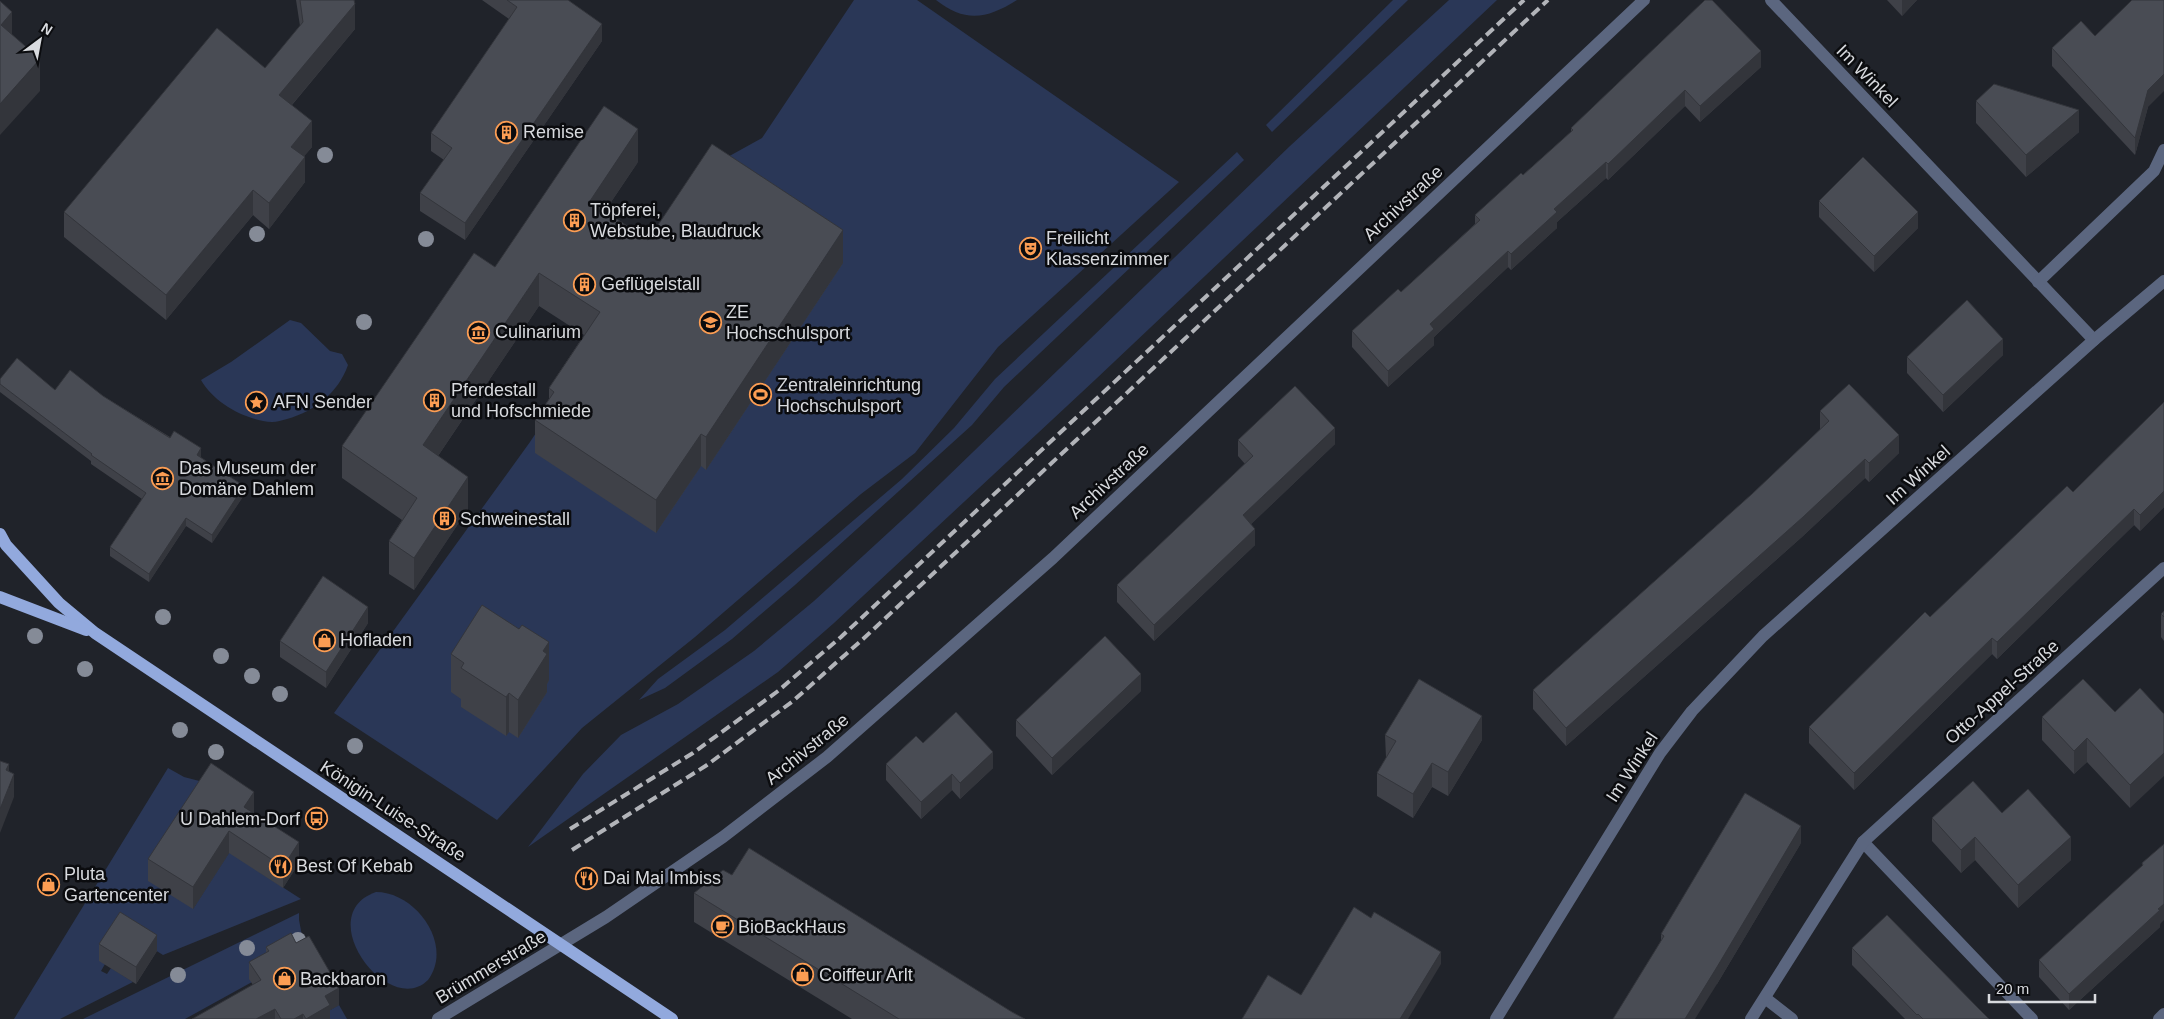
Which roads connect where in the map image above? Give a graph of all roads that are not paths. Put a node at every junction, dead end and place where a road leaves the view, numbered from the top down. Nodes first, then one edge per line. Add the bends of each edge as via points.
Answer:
1 (1644, 0) edge
2 (1771, 0) edge
3 (2164, 150) edge
4 (2164, 281) edge
5 (2038, 282) junction
6 (2094, 340) junction
7 (2, 542) edge
8 (2164, 568) edge
9 (0, 597) edge
10 (96, 633) junction
11 (1863, 842) junction
12 (562, 945) junction
13 (1765, 998) junction
14 (2164, 1014) edge
15 (438, 1019) edge
16 (672, 1019) edge
17 (1496, 1019) edge
18 (1751, 1019) edge
19 (1792, 1019) edge
20 (2032, 1019) edge
21 (2159, 1019) edge

1 - 12 street, Archivstraße via 1053,558 827,757 724,837
2 - 5 street, Im Winkel
3 - 5 street via 2154,171
4 - 6 street
5 - 6 street, Im Winkel
6 - 17 street, Im Winkel via 1764,636 1692,711 1660,752
7 - 10 main road, Königin-Luise-Straße via 59,603
8 - 11 street, Otto-Appel-Straße
9 - 10 main road, Königin-Luise-Straße
10 - 12 main road, Königin-Luise-Straße
11 - 13 street, Otto-Appel-Straße
11 - 20 street
12 - 15 street, Brümmerstraße
12 - 16 main road, Königin-Luise-Straße
13 - 18 street, Otto-Appel-Straße
13 - 19 street
14 - 21 street

